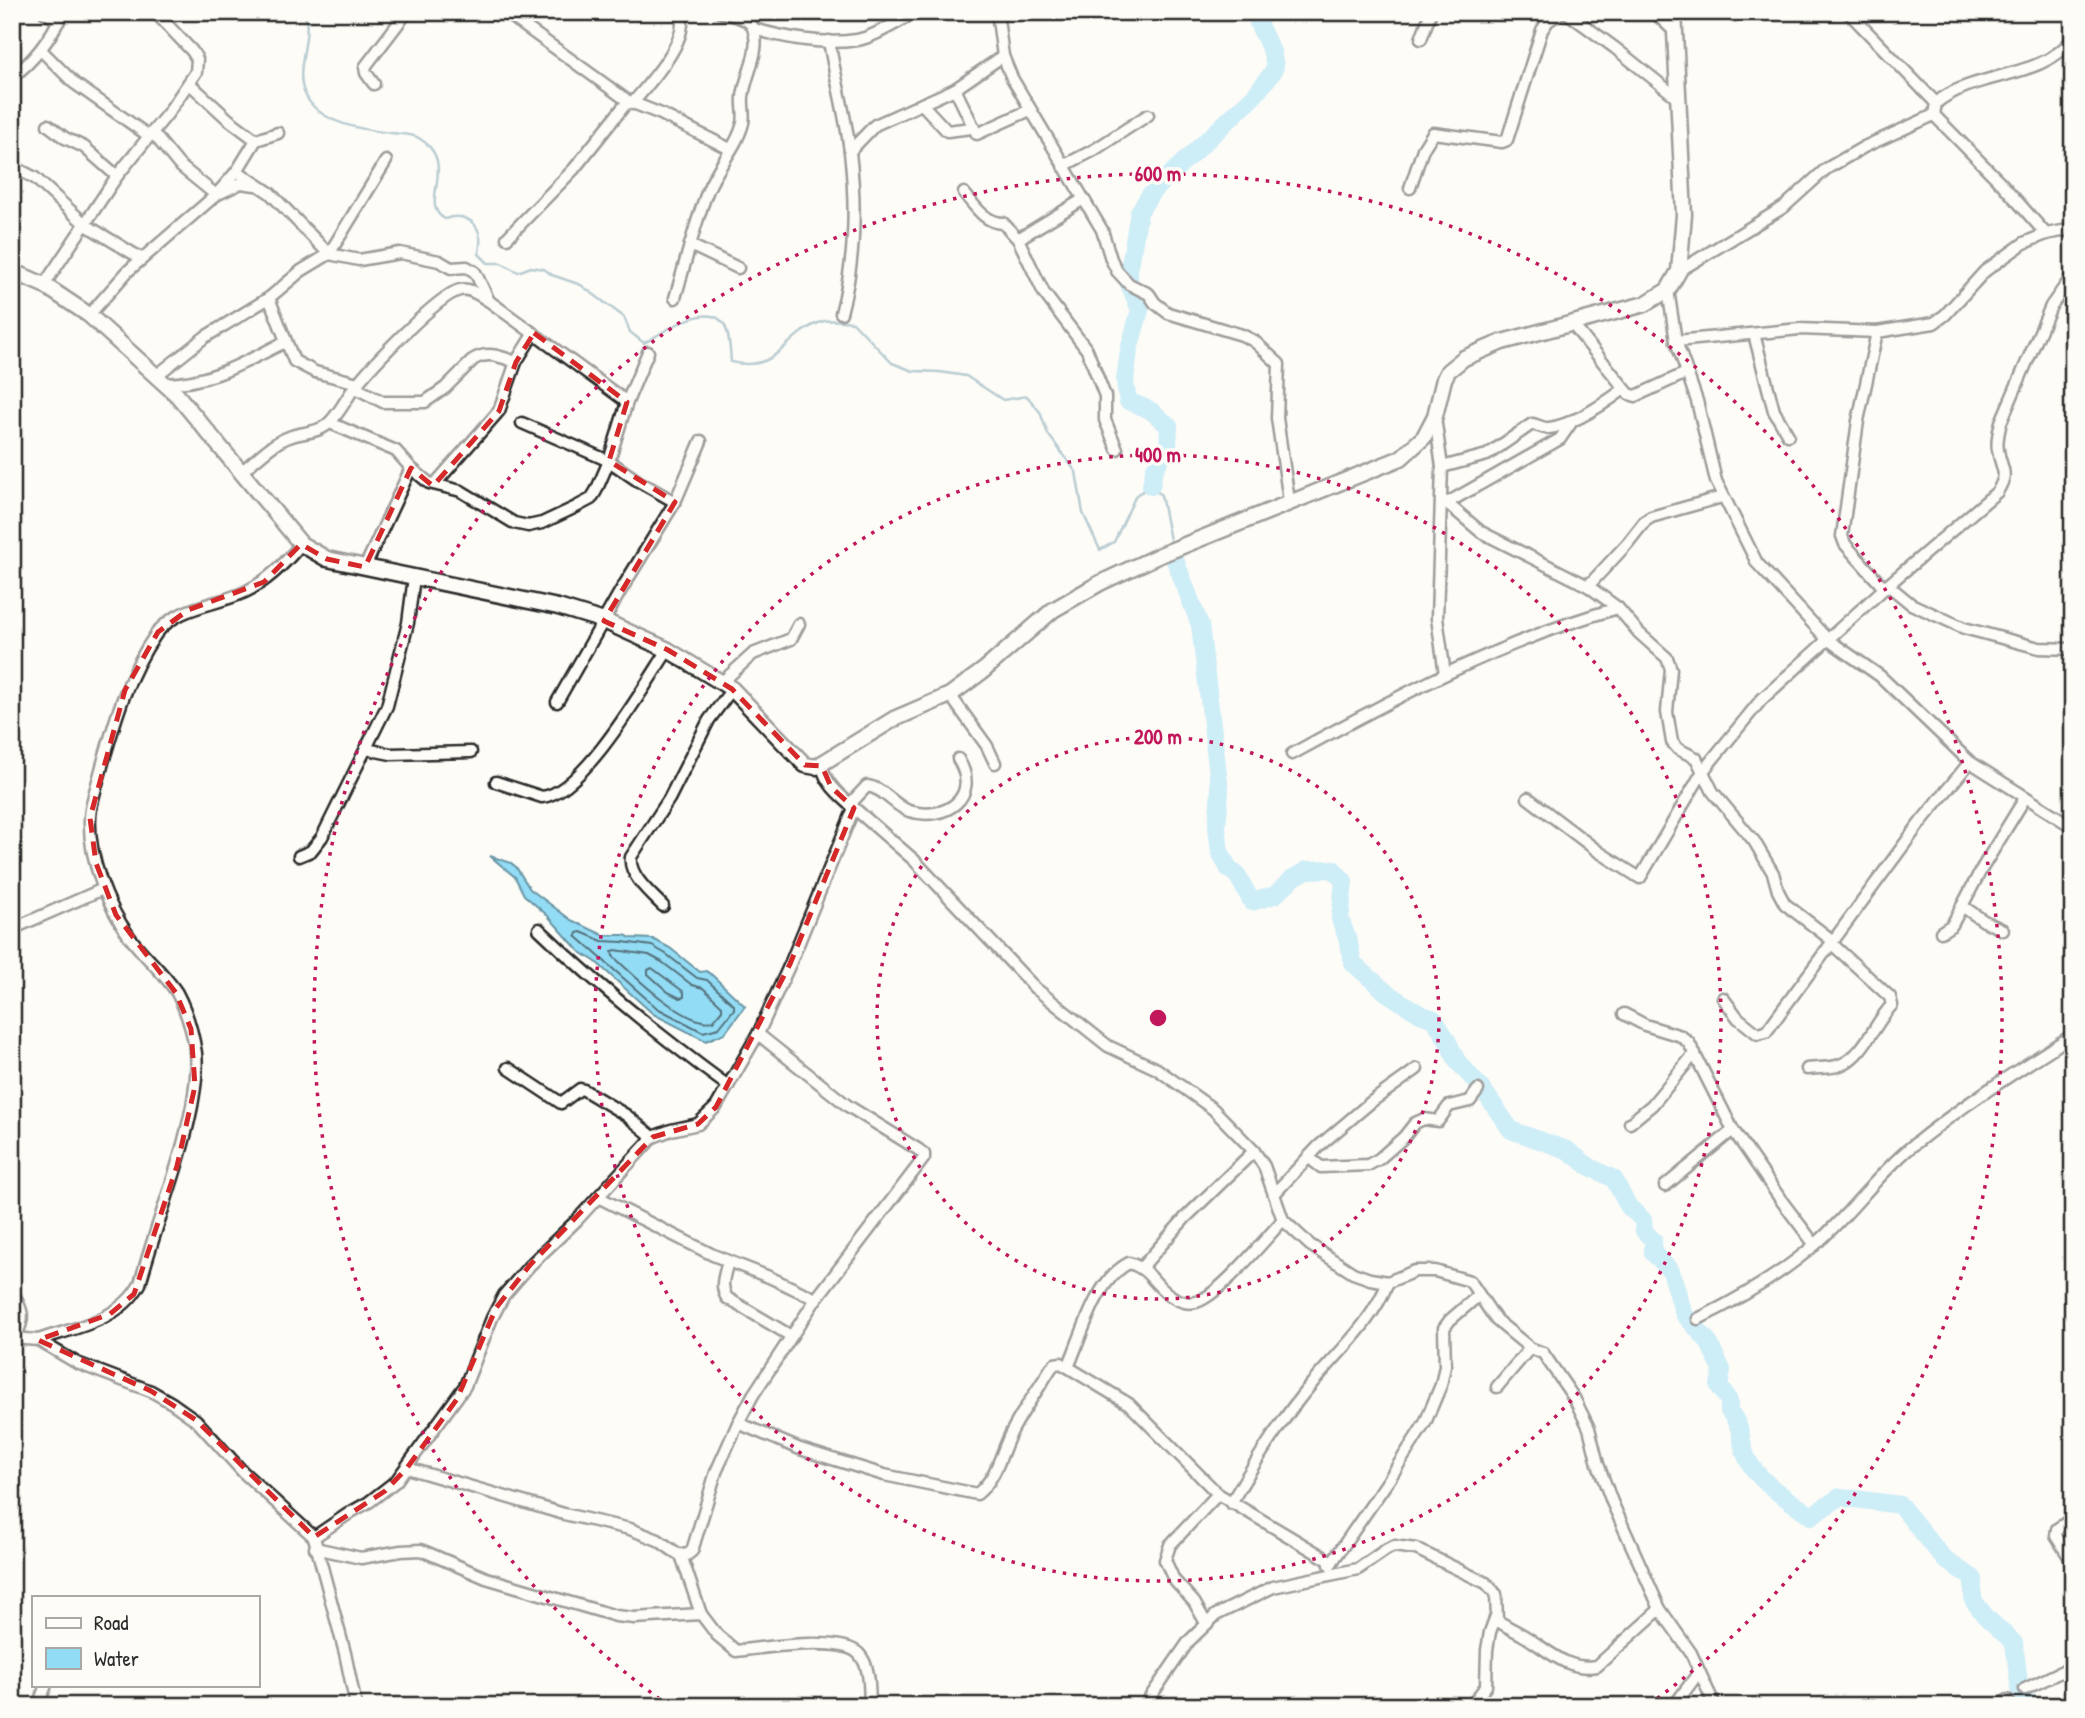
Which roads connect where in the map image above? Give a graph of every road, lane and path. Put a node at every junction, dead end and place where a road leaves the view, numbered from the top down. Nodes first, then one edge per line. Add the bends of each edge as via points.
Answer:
1 (44, 12) edge
2 (155, 12) edge
3 (407, 12) edge
4 (505, 12) edge
5 (680, 12) edge
6 (720, 12) edge
7 (917, 12) edge
8 (997, 12) edge
9 (1431, 12) edge
10 (1564, 12) edge
11 (1654, 12) edge
12 (1674, 12) edge
13 (1848, 12) edge
14 (61, 17) edge
15 (754, 30) junction
16 (1674, 31) junction
17 (2073, 38) edge
18 (1421, 39) dead end
19 (829, 41) junction
20 (41, 50) junction
21 (1003, 56) junction
22 (12, 77) edge
23 (189, 83) junction
24 (374, 84) dead end
25 (955, 89) junction
26 (1680, 99) junction
27 (630, 102) junction
28 (1936, 103) junction
29 (922, 104) junction
30 (1030, 110) junction
31 (1148, 115) dead end
32 (1934, 115) junction
33 (48, 125) dead end
34 (972, 128) junction
35 (278, 133) dead end
36 (151, 134) junction
37 (256, 140) junction
38 (730, 149) junction
39 (850, 151) junction
40 (386, 161) dead end
41 (12, 166) edge
42 (1063, 166) junction
43 (237, 171) junction
44 (117, 176) junction
45 (259, 186) junction
46 (1410, 188) dead end
47 (964, 193) dead end
48 (216, 195) junction
49 (1082, 200) junction
50 (86, 225) junction
51 (2073, 229) edge
52 (2046, 234) junction
53 (507, 238) dead end
54 (1018, 239) junction
55 (690, 245) junction
56 (329, 254) junction
57 (142, 259) junction
58 (738, 268) dead end
59 (12, 271) edge
60 (1679, 271) junction
61 (2073, 275) edge
62 (44, 285) junction
63 (1668, 290) junction
64 (269, 298) junction
65 (675, 298) dead end
66 (489, 301) junction
67 (841, 313) dead end
68 (89, 315) junction
69 (1573, 324) junction
70 (1877, 332) junction
71 (534, 333) junction
72 (1755, 334) junction
73 (1676, 341) junction
74 (285, 342) junction
75 (648, 352) dead end
76 (516, 362) junction
77 (1686, 373) junction
78 (161, 380) junction
79 (356, 385) junction
80 (1625, 389) junction
81 (626, 402) junction
82 (1435, 416) junction
83 (1573, 420) junction
84 (330, 423) junction
85 (522, 423) dead end
86 (1788, 435) dead end
87 (701, 441) dead end
88 (1117, 449) dead end
89 (609, 461) junction
90 (1442, 467) junction
91 (411, 468) junction
92 (242, 472) junction
93 (435, 484) junction
94 (1722, 497) junction
95 (1289, 501) junction
96 (1444, 501) junction
97 (675, 502) junction
98 (301, 544) junction
99 (365, 567) junction
100 (414, 577) junction
101 (1588, 586) junction
102 (1886, 587) junction
103 (1618, 608) junction
104 (604, 621) junction
105 (799, 624) dead end
106 (1827, 639) junction
107 (2073, 649) edge
108 (668, 650) junction
109 (1445, 674) junction
110 (726, 686) junction
111 (950, 695) junction
112 (557, 702) dead end
113 (366, 749) junction
114 (471, 752) dead end
115 (1292, 754) dead end
116 (958, 759) dead end
117 (1970, 762) junction
118 (995, 763) dead end
119 (821, 766) junction
120 (1703, 771) junction
121 (496, 782) dead end
122 (2025, 797) junction
123 (1528, 798) dead end
124 (852, 806) junction
125 (2073, 827) edge
126 (299, 856) dead end
127 (103, 888) junction
128 (663, 906) dead end
129 (1962, 906) junction
130 (12, 929) edge
131 (539, 929) dead end
132 (2003, 930) dead end
133 (1941, 932) dead end
134 (1832, 942) junction
135 (1723, 998) dead end
136 (1624, 1014) dead end
137 (758, 1034) junction
138 (2073, 1035) edge
139 (1695, 1053) junction
140 (508, 1068) dead end
141 (1417, 1069) dead end
142 (1807, 1069) dead end
143 (728, 1086) junction
144 (1478, 1090) dead end
145 (1630, 1123) dead end
146 (1733, 1130) junction
147 (653, 1137) junction
148 (1254, 1151) junction
149 (1308, 1157) junction
150 (1665, 1186) dead end
151 (1273, 1194) junction
152 (598, 1197) junction
153 (1283, 1220) junction
154 (1815, 1245) junction
155 (728, 1261) junction
156 (1142, 1266) junction
157 (1388, 1282) junction
158 (12, 1291) edge
159 (1479, 1295) junction
160 (816, 1299) junction
161 (1698, 1319) dead end
162 (791, 1336) junction
163 (14, 1338) edge
164 (38, 1340) junction
165 (1530, 1348) junction
166 (1068, 1367) junction
167 (1497, 1387) dead end
168 (738, 1423) junction
169 (407, 1468) junction
170 (1218, 1494) junction
171 (1231, 1503) junction
172 (2073, 1518) edge
173 (314, 1542) junction
174 (681, 1555) junction
175 (1332, 1562) junction
176 (2073, 1563) edge
177 (1323, 1575) junction
178 (1660, 1609) junction
179 (701, 1614) junction
180 (1496, 1616) junction
181 (1206, 1623) junction
182 (2073, 1666) edge
183 (1699, 1672) junction
184 (46, 1686) edge
185 (2025, 1689) dead end
186 (38, 1706) edge
187 (356, 1706) edge
188 (870, 1706) edge
189 (1144, 1706) edge
190 (1471, 1706) edge
191 (1674, 1706) edge
192 (1714, 1706) edge

1 - 14 street
2 - 23 street via 197,59
3 - 24 street via 365,67
4 - 27 street
5 - 27 street via 683,29 673,50
6 - 15 street via 745,20
7 - 19 street via 860,40
8 - 21 street
9 - 18 street
10 - 26 street
10 - 46 street via 1542,30 1507,140 1433,133
11 - 16 street
12 - 16 street
13 - 28 street
14 - 20 street
15 - 19 street
15 - 38 street via 743,123
16 - 26 street
17 - 28 street via 2057,56 1949,93
19 - 39 street
20 - 22 street
20 - 36 street via 74,83
21 - 25 street
21 - 30 street
23 - 36 street
23 - 37 street
25 - 29 street
25 - 34 street
26 - 60 street via 1684,215
27 - 38 street
27 - 53 street
28 - 32 street
29 - 34 street via 947,131
29 - 39 street via 875,125
30 - 34 street via 978,134
30 - 42 street
31 - 42 street
32 - 52 street
32 - 60 street via 1826,169 1784,208
33 - 44 street via 84,147
35 - 37 street
36 - 44 street
36 - 48 street
37 - 43 street
38 - 55 street via 708,190
39 - 67 street via 853,225
40 - 56 street
41 - 50 street via 35,177
42 - 49 street
43 - 45 street
43 - 48 street
44 - 50 street
45 - 48 street via 241,183
45 - 56 street
47 - 54 street via 987,219 1003,223
48 - 57 street
49 - 54 street
49 - 95 street via 1102,230 1111,260 1129,284 1149,294 1168,313 1254,341 1279,364 1278,418
50 - 57 street
50 - 62 street
51 - 52 street
52 - 70 street via 2024,243 1984,271 1934,323
54 - 88 street via 1044,293 1087,350 1105,396 1105,420
55 - 58 street
55 - 65 street
56 - 64 street
56 - 66 street via 359,260 400,253 452,268 467,267 475,272
57 - 68 street
59 - 62 street
60 - 63 street
61 - 102 street via 2051,306 2001,422 1997,450 2005,472 2003,482
62 - 68 street
63 - 69 street via 1645,304
63 - 73 street
64 - 74 street
64 - 78 street via 205,337
66 - 71 street
66 - 79 street via 469,290 453,292
68 - 78 street
69 - 80 street
69 - 82 street via 1502,342 1464,358 1448,371
70 - 72 street via 1800,329
70 - 102 street via 1858,421 1842,536
71 - 76 street
71 - 81 street
72 - 73 street
72 - 86 street via 1774,411
73 - 77 street
74 - 78 street via 207,379 187,383
74 - 79 street via 291,358 305,368
75 - 81 street
76 - 79 street via 480,355 425,402 383,402
76 - 93 street via 499,411
77 - 80 street via 1636,396
77 - 94 street
78 - 92 street
79 - 84 street
80 - 83 street
81 - 89 street
82 - 90 street
82 - 95 street via 1424,437 1401,458
83 - 90 street via 1547,428 1532,424 1487,455
83 - 96 street via 1560,439
84 - 91 street via 396,451
84 - 92 street via 288,437
85 - 89 street
87 - 97 street
89 - 93 street via 591,499 528,526 514,523 461,491
89 - 97 street
90 - 96 street
91 - 93 street
91 - 99 street
92 - 98 street
94 - 101 street via 1645,521
94 - 106 street via 1757,563
95 - 111 street via 1100,583 1053,610
96 - 101 street via 1481,533
96 - 109 street via 1437,618
97 - 104 street
98 - 99 street via 327,559
98 - 127 street via 264,582 174,617 142,657 125,690 94,794 91,834
99 - 100 street
100 - 104 street
100 - 113 street via 390,695
101 - 103 street
102 - 106 street
102 - 107 street via 1911,604 1965,628 2039,648
103 - 109 street via 1545,631
103 - 120 street via 1669,662 1669,731 1678,749 1696,758
104 - 108 street
104 - 112 street
105 - 110 street via 791,639 753,654
106 - 117 street via 1881,676
106 - 120 street via 1761,700
108 - 110 street
108 - 121 street via 627,713 569,786 542,797
109 - 115 street
110 - 119 street via 805,765
110 - 128 street via 669,799 631,857 636,876
111 - 118 street
111 - 119 street via 894,719
113 - 114 street via 391,754
113 - 126 street via 322,837 311,851
116 - 124 street via 967,775 966,790 945,810 935,814 909,811 867,786
117 - 122 street
117 - 134 street
119 - 124 street via 831,787
120 - 123 street via 1640,878
120 - 134 street via 1713,792 1754,841 1785,904
122 - 125 street
122 - 129 street
124 - 137 street
124 - 148 street via 914,860 1035,988 1108,1046 1157,1069 1213,1110
127 - 130 street
127 - 164 street via 130,937 176,993 197,1055 195,1086 172,1184 134,1294 95,1321
129 - 132 street
129 - 133 street via 1952,925
131 - 143 street via 654,1031
134 - 135 street via 1763,1034 1738,1018
134 - 142 street via 1890,997 1892,1006 1843,1064
136 - 139 street via 1681,1037
137 - 143 street
137 - 160 street via 848,1106 924,1154 917,1170
138 - 154 street via 1910,1148
139 - 145 street via 1652,1105
139 - 146 street
140 - 147 street via 561,1103 584,1090
141 - 149 street
143 - 147 street via 716,1107 698,1124
144 - 149 street via 1470,1101 1448,1106 1438,1121 1415,1123 1374,1163 1326,1168
146 - 150 street
146 - 154 street
147 - 152 street
148 - 151 street
148 - 156 street
149 - 151 street
151 - 153 street
152 - 155 street
152 - 169 street via 504,1295 465,1386
153 - 156 street via 1237,1270 1195,1303 1168,1295
153 - 157 street via 1310,1245 1353,1273
154 - 161 street via 1738,1299
155 - 160 street
155 - 162 street via 723,1283 727,1298
156 - 166 street via 1129,1263 1109,1277
157 - 159 street via 1415,1271 1435,1271 1470,1281
157 - 171 street via 1360,1327 1299,1399
158 - 163 street via 23,1318
159 - 165 street via 1496,1320
159 - 175 street via 1444,1328 1445,1366 1425,1423
160 - 162 street
162 - 168 street
163 - 164 street
164 - 173 street via 77,1363 151,1391 196,1420
165 - 167 street
165 - 178 street via 1543,1353 1589,1428 1612,1502
166 - 168 street via 1061,1363 1051,1368 1011,1432 994,1475 977,1494 884,1475 800,1449
166 - 170 street via 1129,1404
168 - 174 street via 716,1472 692,1550
169 - 173 street via 385,1491
169 - 174 street via 630,1529
170 - 171 street
170 - 181 street via 1170,1545 1165,1560
171 - 175 street
172 - 176 street via 2057,1529 2056,1536
173 - 179 street via 361,1558 421,1550 486,1578 616,1616
173 - 187 street
174 - 179 street
175 - 177 street
177 - 180 street via 1358,1569 1387,1549 1403,1546 1486,1583 1496,1594
177 - 181 street via 1273,1587
178 - 180 street via 1597,1666 1584,1668 1554,1658
178 - 183 street
179 - 188 street via 736,1651 829,1644 858,1652 866,1666
180 - 190 street via 1487,1650 1486,1686
181 - 189 street
182 - 185 street
183 - 191 street
183 - 192 street
184 - 186 street

